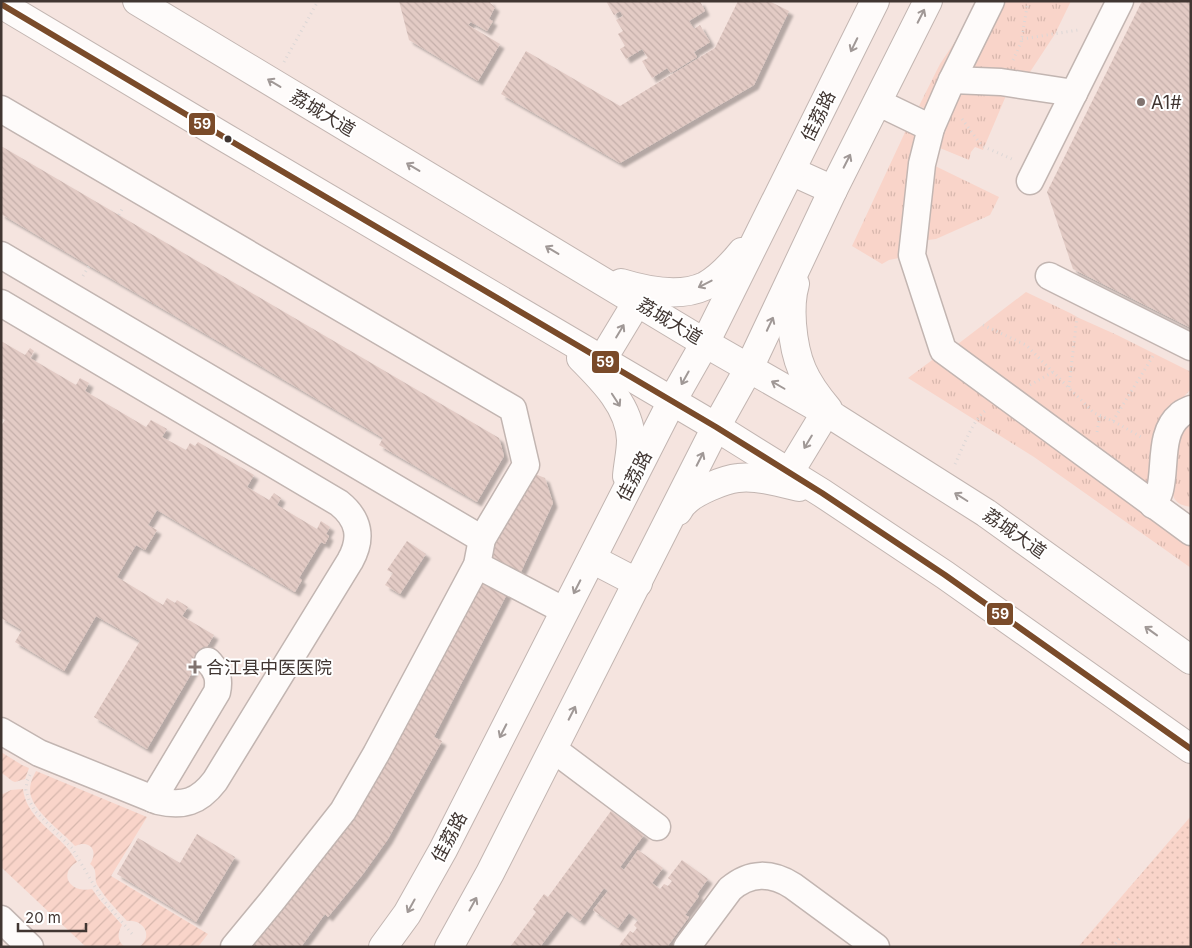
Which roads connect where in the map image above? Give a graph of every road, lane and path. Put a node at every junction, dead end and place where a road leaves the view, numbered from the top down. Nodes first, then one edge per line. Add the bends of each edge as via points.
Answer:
1 (137, 1) edge
2 (318, 1) edge
3 (875, 1) edge
4 (928, 1) edge
5 (991, 1) edge
6 (1028, 1) edge
7 (1120, 1) edge
8 (1, 4) edge
9 (1108, 25) junction
10 (1022, 39) junction
11 (272, 82) junction
12 (1001, 82) junction
13 (949, 88) junction
14 (1074, 93) junction
15 (877, 102) junction
16 (1, 109) edge
17 (931, 128) junction
18 (791, 171) junction
19 (1033, 176) joint
20 (833, 190) junction
21 (764, 225) junction
22 (804, 250) junction
23 (1, 255) edge
24 (594, 276) junction
25 (1049, 276) dead end
26 (1086, 295) junction
27 (637, 302) junction
28 (1, 304) edge
29 (983, 325) dead end
30 (546, 327) junction
31 (1163, 333) junction
32 (705, 343) junction
33 (1191, 347) edge
34 (602, 360) junction
35 (749, 368) junction
36 (1053, 372) junction
37 (1069, 388) junction
38 (1007, 397) junction
39 (672, 401) junction
40 (1191, 409) edge
41 (831, 415) junction
42 (1113, 422) junction
43 (716, 427) junction
44 (1165, 445) junction
45 (789, 473) junction
46 (944, 486) junction
47 (822, 493) junction
48 (623, 496) junction
49 (1153, 505) junction
50 (664, 530) junction
51 (1191, 532) edge
52 (482, 539) junction
53 (592, 559) junction
54 (477, 565) junction
55 (638, 582) junction
56 (565, 611) junction
57 (1191, 660) edge
58 (208, 661) dead end
59 (1, 730) edge
60 (553, 749) junction
61 (1191, 749) edge
62 (39, 753) junction
63 (153, 799) junction
64 (657, 827) dead end
65 (1, 919) edge
66 (133, 935) dead end
67 (1122, 936) dead end
68 (1, 939) edge
69 (9, 947) edge
70 (30, 947) edge
71 (234, 947) edge
72 (383, 947) edge
73 (449, 947) edge
74 (686, 947) edge
75 (876, 947) edge
76 (1116, 947) edge

1 - 11 main road, 荔城大道
2 - 11 path
3 -> 18 main road, 佳荔路
15 -> 4 main road
5 - 13 street
6 - 10 path
7 - 9 street
8 - 30 main road
9 - 10 path
9 - 14 street
10 - 12 path
24 -> 11 main road, 荔城大道
12 - 13 street
12 - 14 street
13 - 17 street
13 - 19 path via 982,146
14 - 19 street
15 - 17 street
20 -> 15 main road
16 - 52 street via 513,408 526,465
17 - 38 street via 922,164 912,255 943,350
18 - 20 main road
18 - 21 main road, 佳荔路
20 - 22 main road
21 -> 24 main road via 737,257 703,287 663,292
21 - 32 main road, 佳荔路
35 -> 22 main road
22 - 41 main road via 792,294 794,342 804,376
23 - 52 street
24 - 27 main road, 荔城大道
25 - 26 street
26 - 31 street
26 - 37 path via 1076,319
27 - 32 main road, 荔城大道
34 -> 27 main road
28 - 63 street via 339,503 356,524 358,543 355,552 208,790 180,804
29 - 36 path via 1026,345
30 - 34 main road
30 -> 48 main road via 604,382 625,414 631,439
31 - 33 street
31 - 42 path via 1153,356
32 - 35 main road, 荔城大道
32 -> 39 main road, 佳荔路
34 - 39 main road
41 -> 35 main road, 荔城大道
35 - 43 main road
36 - 37 path
36 - 38 path
37 - 42 path via 1094,413
38 - 46 path via 976,421
38 - 49 street
39 - 43 main road
39 - 48 main road, 佳荔路
40 - 44 street via 1175,421
41 -> 45 main road
41 - 46 main road, 荔城大道
42 - 44 path via 1152,442
43 - 45 main road
50 -> 43 main road
44 - 49 street via 1160,492
45 - 47 main road
57 -> 46 main road, 荔城大道
47 - 50 main road via 780,482 736,478 708,488 686,501
47 - 61 main road via 945,575
48 - 53 main road, 佳荔路
49 - 51 street
50 - 55 main road
52 - 54 street
53 - 55 main road
53 -> 56 main road, 佳荔路
54 - 56 street
54 - 71 street via 343,811
60 -> 55 main road
56 -> 72 main road, 佳荔路 via 443,850 407,914
58 - 63 street via 217,672 217,692
59 - 62 street
60 - 64 street
73 -> 60 main road
62 - 63 street
62 - 66 path via 27,781 28,800 72,848 101,897
65 - 70 street
67 - 76 path via 1114,945
68 - 69 street
74 - 75 street via 730,889 756,876 784,880

